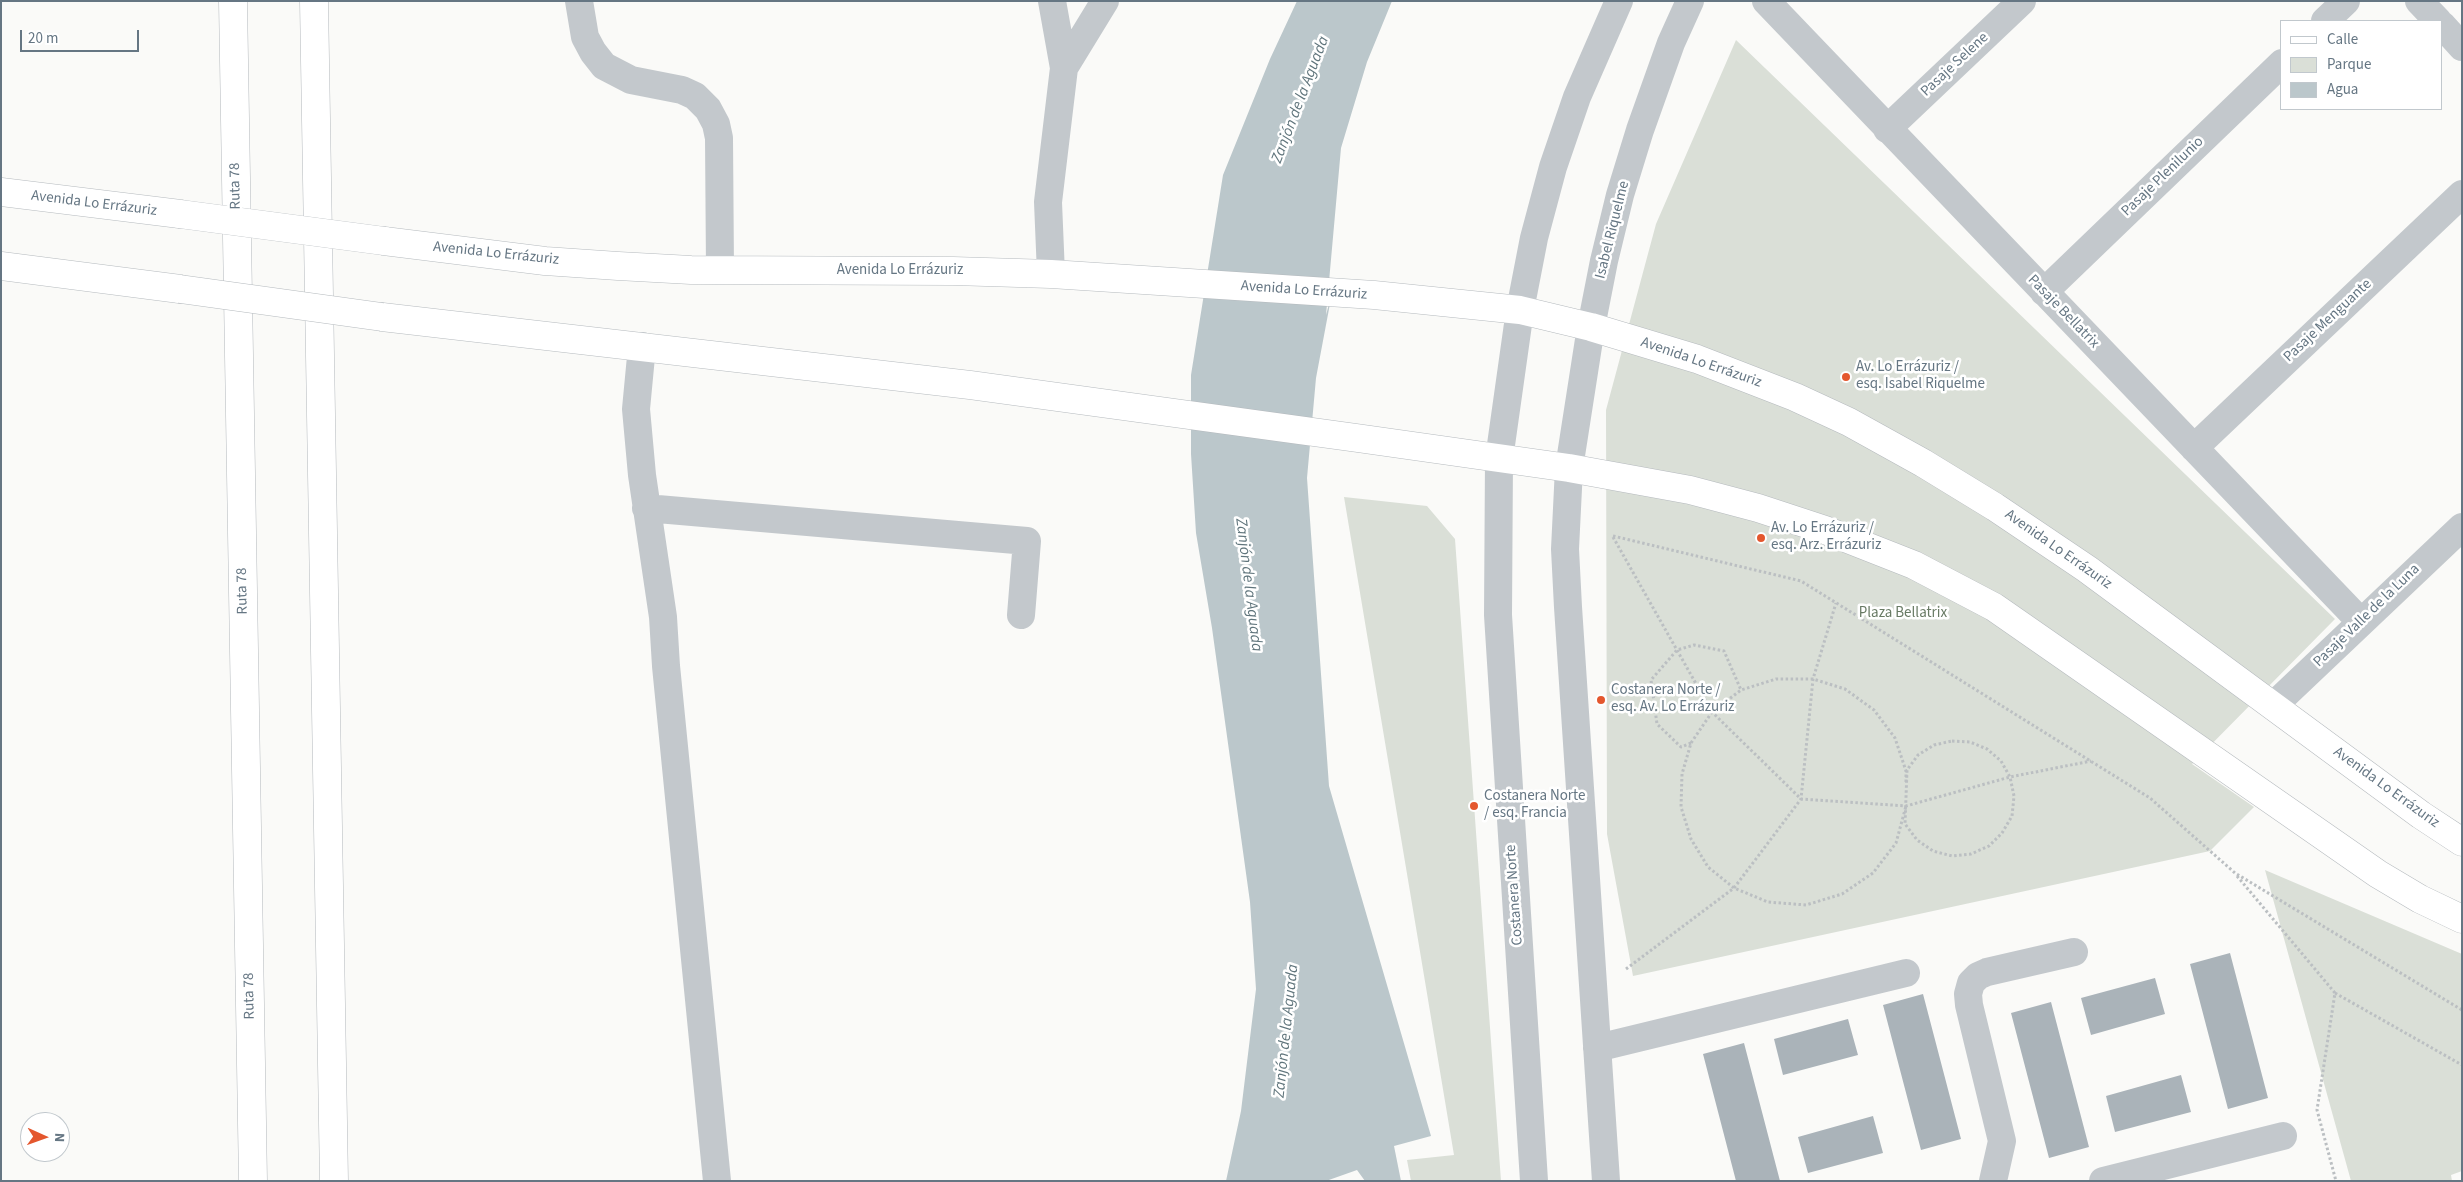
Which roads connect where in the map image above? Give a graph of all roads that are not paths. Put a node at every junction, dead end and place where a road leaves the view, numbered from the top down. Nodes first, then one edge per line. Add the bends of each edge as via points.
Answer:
1 (233, 1) edge
2 (314, 1) edge
3 (579, 1) edge
4 (1052, 1) edge
5 (1619, 1) edge
6 (1690, 1) edge
7 (1766, 1) edge
8 (2022, 1) edge
9 (2346, 1) edge
10 (2419, 1) edge
11 (1099, 6) edge
12 (2326, 20) edge
13 (2437, 20) edge
14 (2443, 26) edge
15 (2462, 46) edge
16 (2280, 65) edge
17 (1064, 68) junction
18 (1887, 129) junction
19 (1, 192) edge
20 (2462, 194) edge
21 (1, 266) edge
22 (720, 270) junction
23 (1051, 274) junction
24 (2044, 292) junction
25 (1520, 310) junction
26 (1591, 327) junction
27 (642, 346) junction
28 (2194, 448) junction
29 (1499, 459) junction
30 (1569, 468) junction
31 (646, 508) junction
32 (2462, 526) edge
33 (1021, 615) dead end
34 (2361, 622) junction
35 (2273, 706) junction
36 (2462, 842) edge
37 (2462, 919) edge
38 (2074, 952) dead end
39 (1906, 973) dead end
40 (1597, 1048) junction
41 (2283, 1136) dead end
42 (253, 1181) edge
43 (334, 1181) edge
44 (717, 1181) edge
45 (1534, 1181) edge
46 (1606, 1181) edge
47 (1993, 1181) edge
48 (2103, 1181) edge

1 - 42 main road, Ruta 78
2 - 43 main road
3 - 22 street via 585,37 604,66 631,80 682,90 695,96 708,109 716,124 719,138
4 - 17 street
5 - 25 street via 1577,97 1553,167 1534,238
6 - 26 street, Isabel Riquelme via 1637,139 1604,261
7 - 18 street, Pasaje Bellatrix
8 - 18 street, Pasaje Selene
9 - 12 street
10 - 13 street
11 - 17 street
14 - 15 street
16 - 24 street, Pasaje Plenilunio
17 - 23 street via 1048,202
18 - 24 street, Pasaje Bellatrix
19 - 22 main road, Avenida Lo Errázuriz, bridge via 545,261
20 - 28 street, Pasaje Menguante
21 - 27 main road, bridge via 382,317
22 - 23 main road, Avenida Lo Errázuriz
23 - 25 main road, Avenida Lo Errázuriz via 1374,295
24 - 28 street, Pasaje Bellatrix
25 - 26 main road, Avenida Lo Errázuriz
25 - 29 street
26 - 30 street, Isabel Riquelme
26 - 35 main road, Avenida Lo Errázuriz via 1697,359 1795,396 1923,463 2087,569
27 - 29 main road via 920,379
27 - 31 street via 636,409
28 - 34 street, Pasaje Bellatrix
29 - 30 main road
29 - 45 street, Costanera Norte via 1498,624
30 - 37 main road via 1690,490 1758,508 1825,530 1947,580 2039,637 2378,874
30 - 40 street via 1565,549 1567,598
31 - 33 street via 1027,540
31 - 44 street via 663,617 666,676
32 - 34 street, Pasaje Valle de la Luna
34 - 35 street, Pasaje Valle de la Luna
35 - 36 main road, Avenida Lo Errázuriz via 2421,816
38 - 47 street via 1987,972 1971,983 1969,1005 2002,1141
39 - 40 street
40 - 46 street
41 - 48 street

